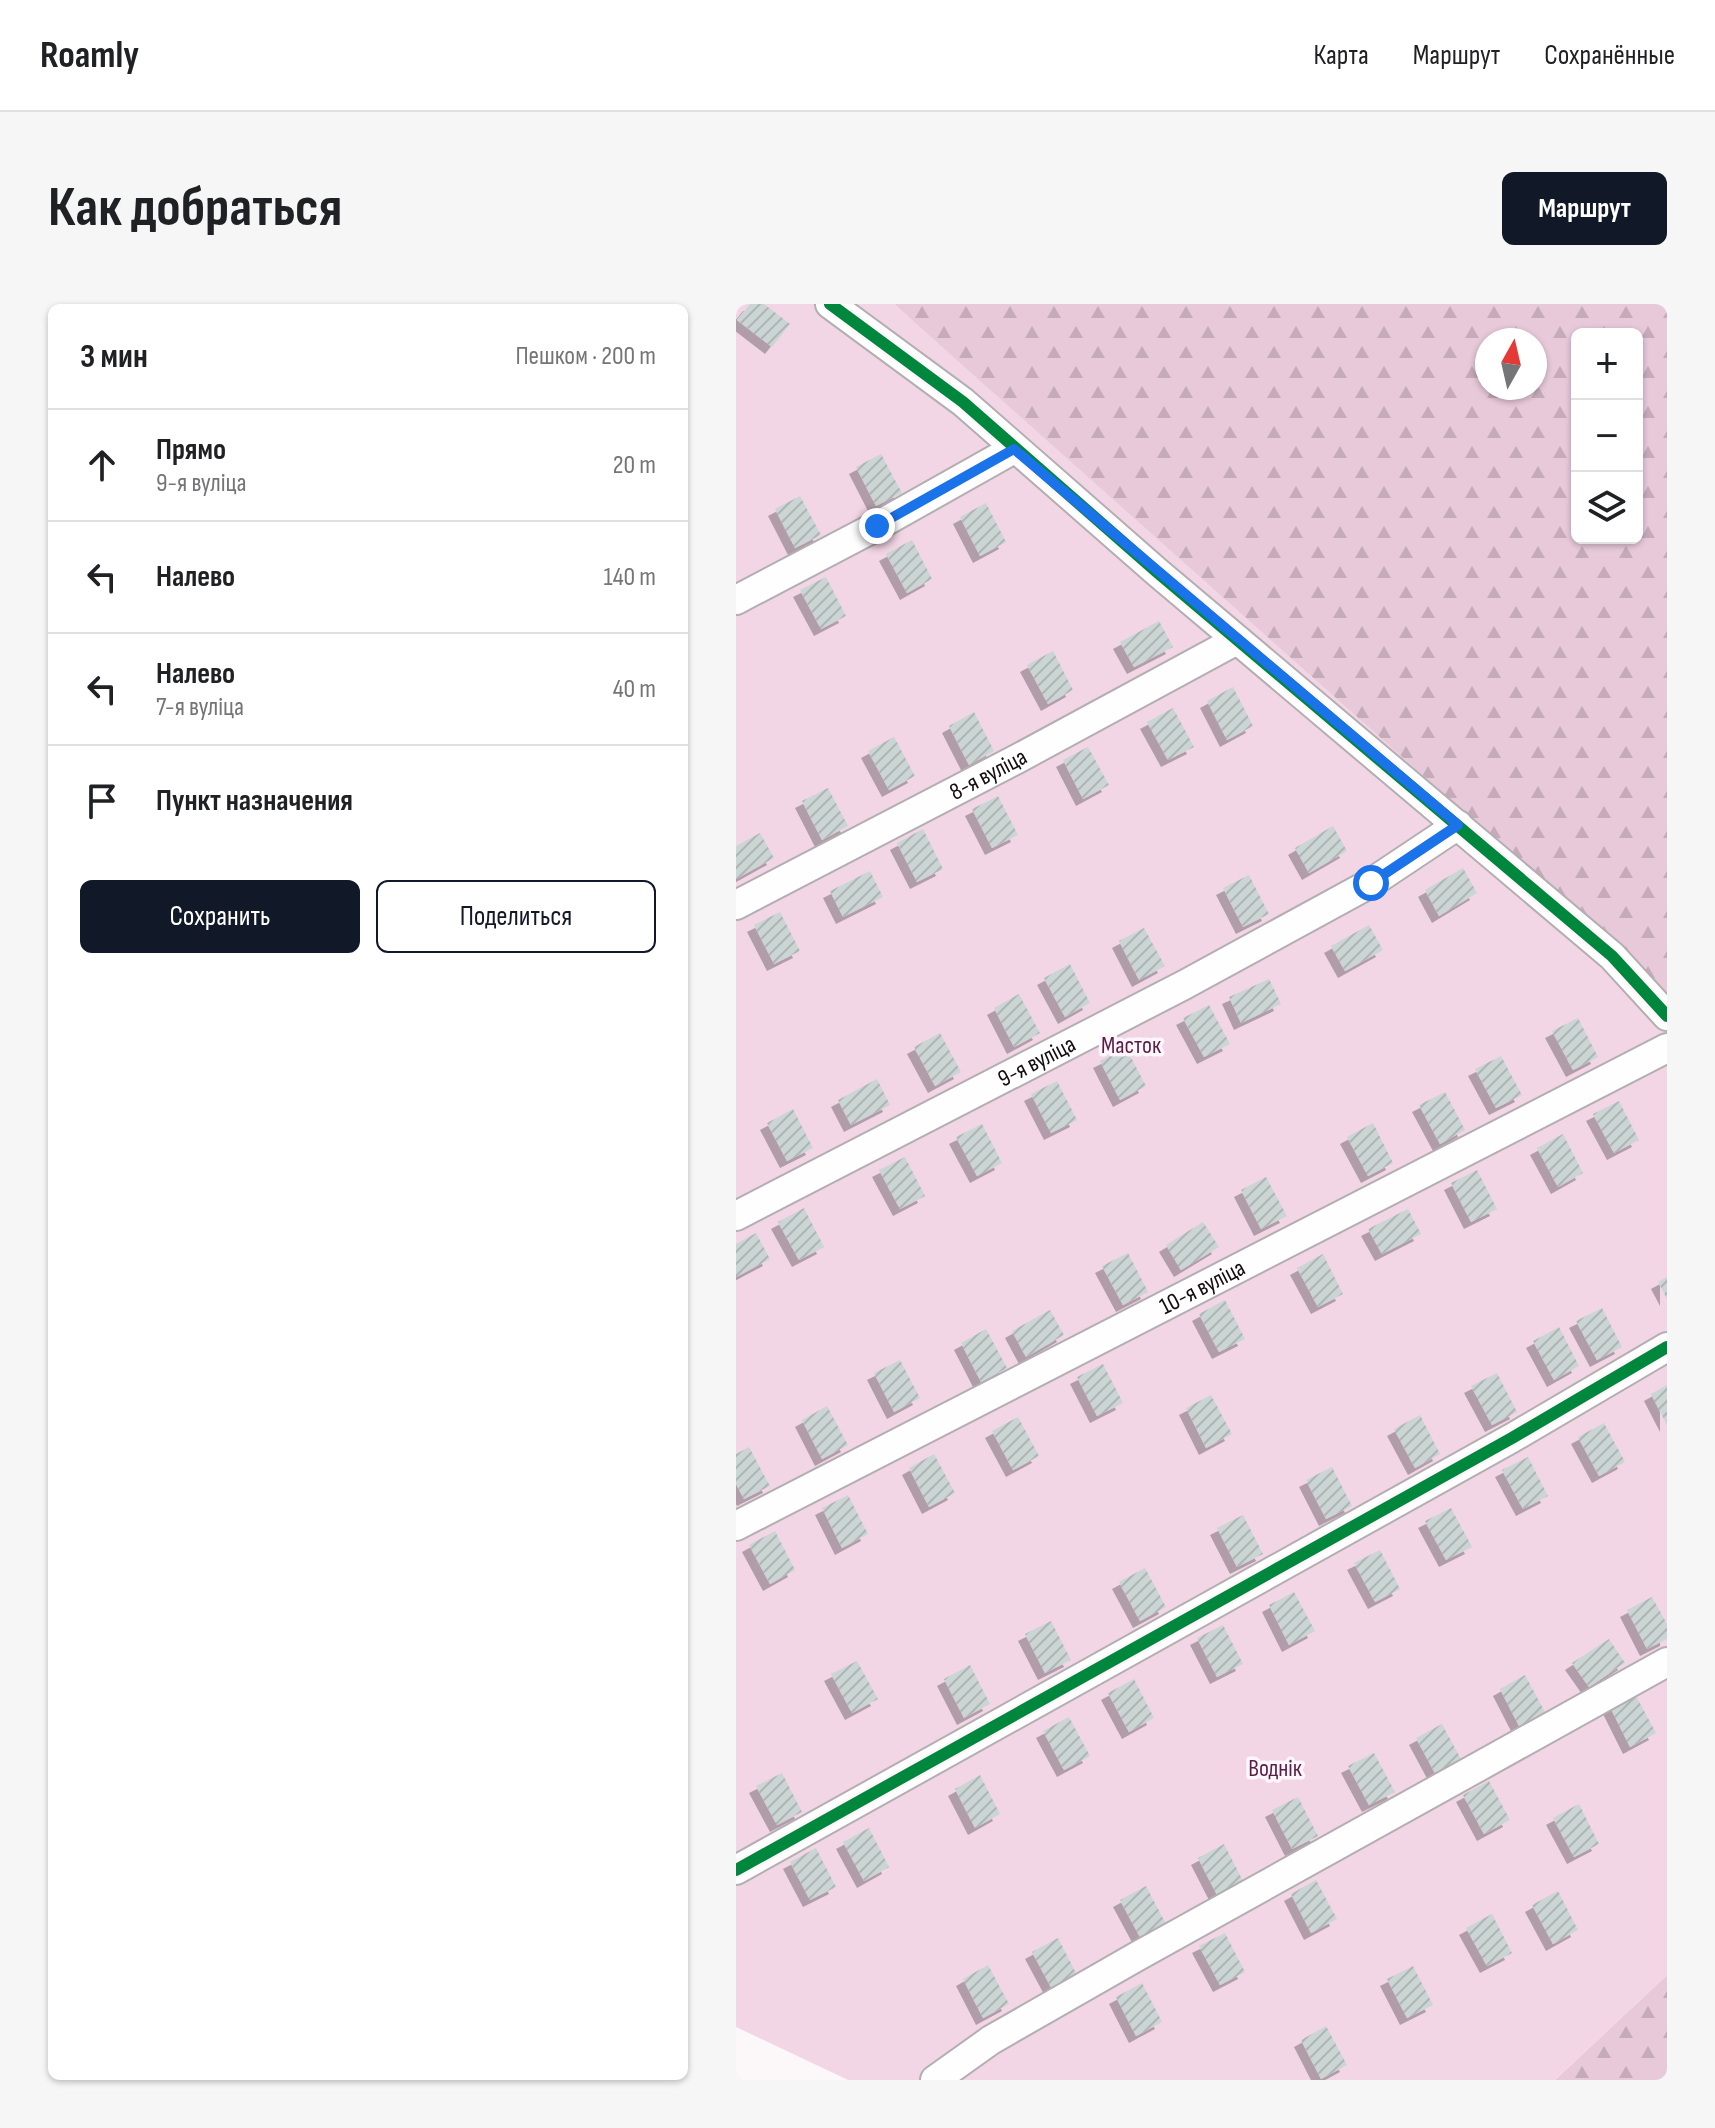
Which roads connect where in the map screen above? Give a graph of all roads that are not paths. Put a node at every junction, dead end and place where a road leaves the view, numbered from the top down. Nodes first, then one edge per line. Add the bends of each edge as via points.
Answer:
1 (830, 304) edge
2 (1014, 449) junction
3 (736, 600) edge
4 (1237, 640) junction
5 (1458, 825) junction
6 (736, 905) edge
7 (1667, 1016) edge
8 (1667, 1048) edge
9 (736, 1216) edge
10 (1667, 1347) edge
11 (736, 1526) edge
12 (1667, 1662) edge
13 (736, 1870) edge
14 (935, 2080) edge

1 - 2 street via 963,402
2 - 3 street
2 - 4 street
4 - 5 street
4 - 6 street, 8-я вуліца
5 - 7 street via 1612,956
5 - 9 street, 9-я вуліца via 1371,883 1197,978
8 - 11 street, 10-я вуліца
10 - 13 street
12 - 14 street via 1136,1957 991,2040

